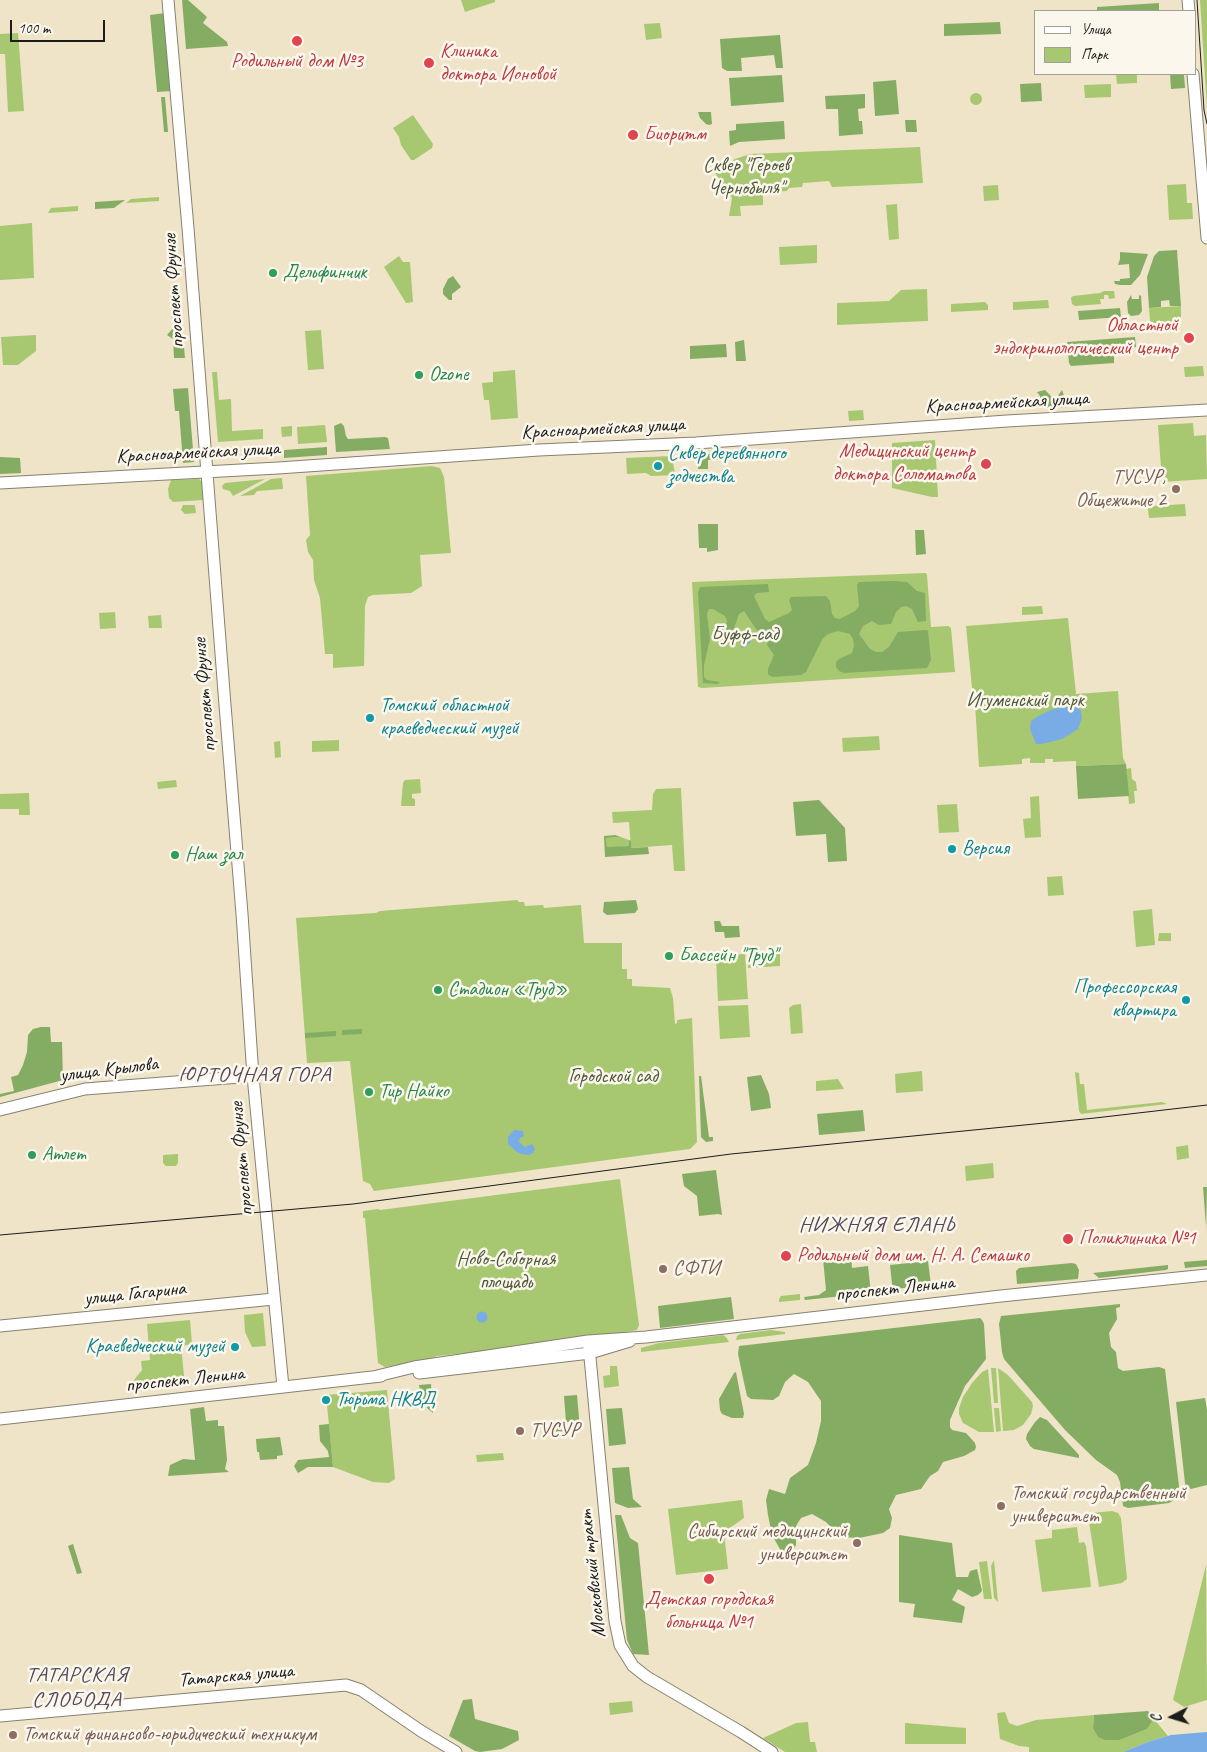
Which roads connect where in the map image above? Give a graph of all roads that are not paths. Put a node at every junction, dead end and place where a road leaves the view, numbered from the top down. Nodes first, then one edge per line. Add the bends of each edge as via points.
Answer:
1 (168, 0) edge
2 (1194, 75) edge
3 (1196, 117) junction
4 (1207, 126) edge
5 (1207, 158) edge
6 (1203, 173) junction
7 (1207, 238) edge
8 (1207, 410) edge
9 (207, 472) junction
10 (0, 483) edge
11 (253, 1076) junction
12 (0, 1110) edge
13 (1207, 1275) edge
14 (274, 1299) junction
15 (0, 1326) edge
16 (646, 1337) junction
17 (588, 1341) junction
18 (590, 1353) junction
19 (373, 1377) junction
20 (283, 1388) junction
21 (0, 1419) edge
22 (0, 1716) edge
23 (456, 1752) edge
24 (772, 1752) edge

1 - 9 main road, проспект Фрунзе
2 - 3 main road
3 - 4 main road
3 - 6 main road
5 - 6 main road
6 - 7 main road
8 - 9 main road, Красноармейская улица
9 - 10 main road, Красноармейская улица
9 - 11 main road, проспект Фрунзе
11 - 12 main road, улица Крылова via 86,1089
11 - 14 main road, проспект Фрунзе
13 - 16 main road, проспект Ленина
14 - 15 main road, улица Гагарина
14 - 20 main road, проспект Фрунзе
16 - 17 main road, проспект Ленина
16 - 18 main road, проспект Ленина
17 - 18 main road, Московский тракт
17 - 19 main road, проспект Ленина via 414,1366
18 - 19 main road, проспект Ленина
18 - 24 main road, Московский тракт via 615,1621 620,1645 633,1666 647,1676
19 - 20 main road, проспект Ленина
20 - 21 main road, проспект Ленина
22 - 23 main road, Татарская улица via 346,1685 362,1690

